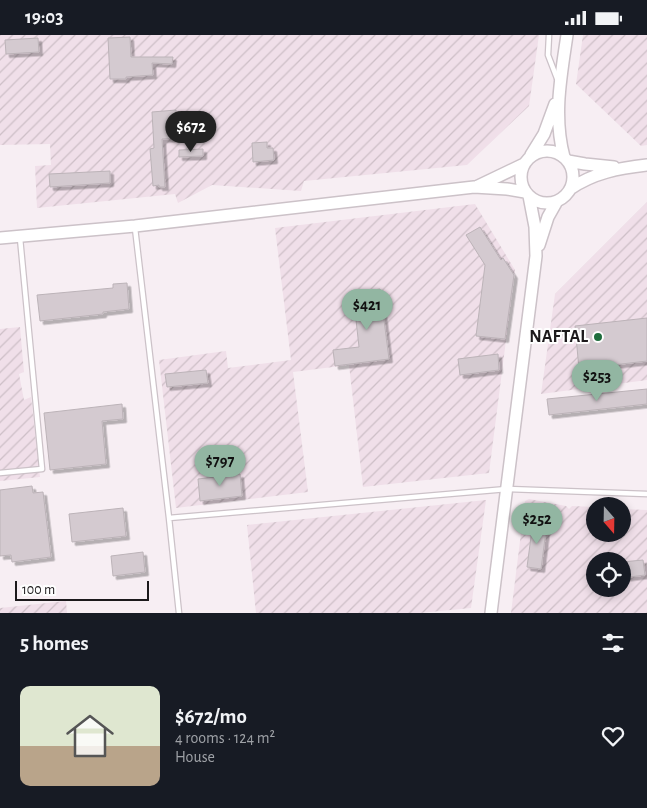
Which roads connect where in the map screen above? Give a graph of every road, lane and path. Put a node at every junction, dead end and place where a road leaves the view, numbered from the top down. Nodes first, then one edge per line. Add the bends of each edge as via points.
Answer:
1 (548, 35) edge
2 (567, 35) edge
3 (559, 89) junction
4 (566, 159) junction
5 (527, 160) junction
6 (647, 165) edge
7 (625, 167) junction
8 (474, 187) junction
9 (570, 189) junction
10 (527, 194) junction
11 (557, 201) junction
12 (135, 226) junction
13 (20, 236) junction
14 (0, 238) edge
15 (536, 256) junction
16 (0, 473) edge
17 (507, 489) junction
18 (647, 494) edge
19 (170, 518) junction
20 (179, 613) edge
21 (491, 613) edge

1 - 3 lane via 548,55
2 - 3 street
3 - 4 street via 559,133
3 - 5 street via 544,134
4 - 5 street via 548,150
4 - 7 street
4 - 9 street via 573,177
5 - 8 street
5 - 10 street via 520,175
6 - 7 street
7 - 9 street via 590,177
8 - 10 street
8 - 12 street
9 - 11 street
10 - 11 street via 539,202
10 - 15 street via 535,227
11 - 15 street via 548,217
12 - 13 street
12 - 19 lane
13 - 14 street
13 - 16 lane via 42,469
15 - 17 street
17 - 18 lane
17 - 19 lane
17 - 21 street
19 - 20 lane

